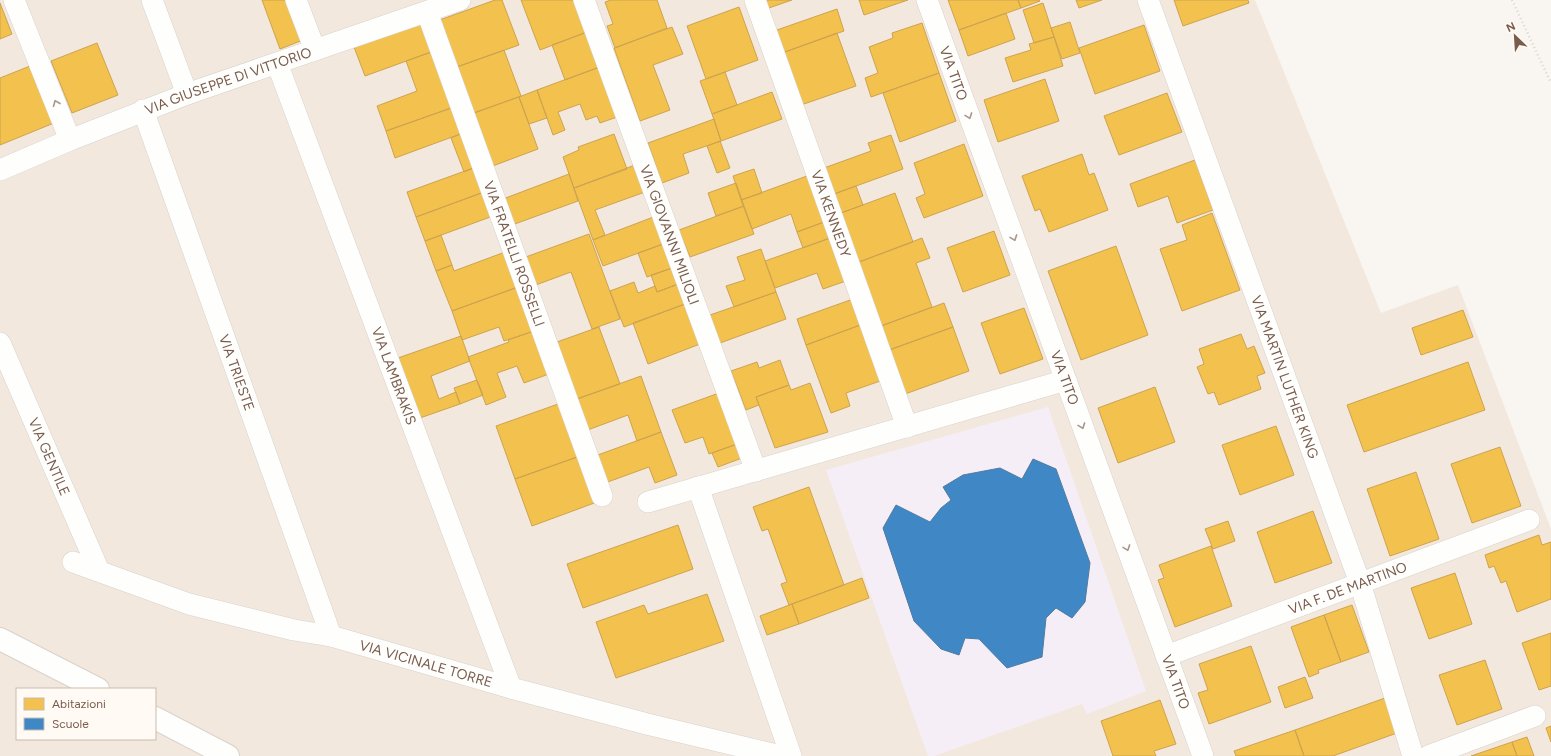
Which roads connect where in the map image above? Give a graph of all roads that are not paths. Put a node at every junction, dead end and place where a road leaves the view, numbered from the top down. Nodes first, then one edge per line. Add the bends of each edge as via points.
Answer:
1 (14, 0) edge
2 (152, 0) edge
3 (296, 0) edge
4 (584, 0) edge
5 (754, 0) edge
6 (927, 0) edge
7 (1148, 0) edge
8 (452, 1) edge
9 (427, 12) junction
10 (315, 50) junction
11 (277, 63) junction
12 (187, 94) junction
13 (144, 110) junction
14 (70, 140) junction
15 (0, 170) edge
16 (0, 343) edge
17 (1066, 380) junction
18 (907, 427) junction
19 (756, 471) junction
20 (698, 487) junction
21 (602, 496) dead end
22 (648, 502) dead end
23 (1529, 520) dead end
24 (73, 562) dead end
25 (99, 571) junction
26 (1360, 583) junction
27 (331, 636) junction
28 (0, 639) edge
29 (1166, 656) junction
30 (96, 688) edge
31 (511, 688) junction
32 (1535, 716) dead end
33 (156, 719) edge
34 (228, 756) edge
35 (781, 756) edge
36 (792, 756) edge
37 (1203, 756) edge
38 (1413, 756) edge
39 (1428, 756) edge

14 -> 1 street
2 - 12 street
3 - 10 street
4 - 19 street, VIA GIOVANNI MILIOLI
5 - 18 street, VIA KENNEDY
6 -> 17 street, VIA TITO
7 - 26 street, VIA MARTIN LUTHER KING
8 - 9 street, VIA GIUSEPPE DI VITTORIO
9 - 10 street, VIA GIUSEPPE DI VITTORIO
9 - 21 street, VIA FRATELLI ROSSELLI
10 - 11 street, VIA GIUSEPPE DI VITTORIO
11 - 12 street, VIA GIUSEPPE DI VITTORIO
11 - 31 street, VIA LAMBRAKIS
12 - 13 street, VIA GIUSEPPE DI VITTORIO
13 - 14 street, VIA GIUSEPPE DI VITTORIO
13 - 27 street, VIA TRIESTE
14 - 15 street, VIA GIUSEPPE DI VITTORIO
16 - 25 street, VIA GENTILE
17 - 18 street
17 -> 29 street, VIA TITO
18 - 19 street
19 - 20 street
20 - 22 street
20 - 36 street
23 - 26 street, VIA F. DE MARTINO
24 - 25 street, VIA VICINALE TORRE
25 - 27 street, VIA VICINALE TORRE via 189,604 294,630
26 - 29 street, VIA F. DE MARTINO
26 - 38 street, VIA MARTIN LUTHER KING
27 - 31 street, VIA VICINALE TORRE
28 - 30 street
29 - 37 street, VIA TITO
31 - 35 street, VIA VICINALE TORRE
32 - 39 street
33 - 34 street

